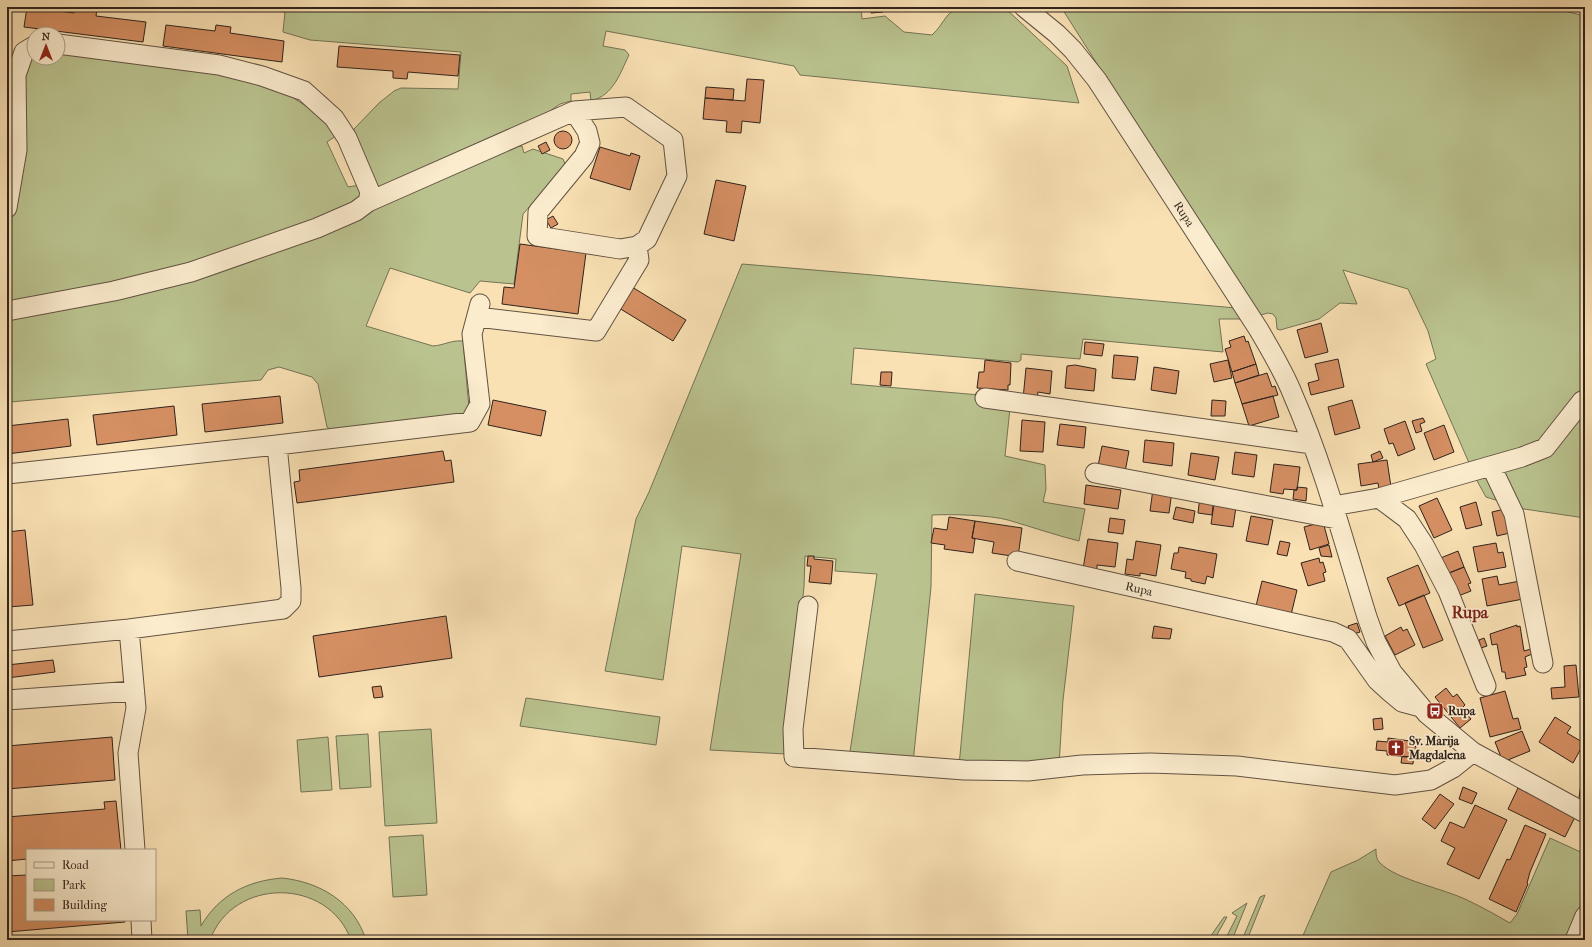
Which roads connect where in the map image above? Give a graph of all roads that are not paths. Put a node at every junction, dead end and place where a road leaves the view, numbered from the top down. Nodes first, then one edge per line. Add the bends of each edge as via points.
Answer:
1 (1024, 7) edge
2 (66, 45) edge
3 (26, 51) edge
4 (574, 111) junction
5 (368, 202) junction
6 (7, 208) edge
7 (638, 246) junction
8 (7, 311) edge
9 (985, 398) dead end
10 (1585, 400) edge
11 (1312, 444) junction
12 (277, 445) junction
13 (1491, 466) junction
14 (1095, 473) dead end
15 (7, 474) edge
16 (1379, 498) junction
17 (1335, 513) junction
18 (1017, 561) dead end
19 (808, 606) dead end
20 (129, 628) junction
21 (7, 641) edge
22 (1543, 663) dead end
23 (1486, 686) dead end
24 (134, 691) junction
25 (7, 700) edge
26 (1420, 707) junction
27 (1473, 752) junction
28 (1585, 814) edge
29 (135, 849) edge
30 (1585, 916) edge
31 (141, 921) edge
32 (142, 940) edge
33 (1576, 940) edge

1 - 11 street, Rupa via 1068,45 1097,80 1259,330 1293,395
2 - 5 street via 219,65 262,76 304,91 334,118 347,138 370,192
3 - 6 street via 16,75 17,150
4 - 5 street
4 - 7 street via 626,107 673,140 677,176 647,238
4 - 7 street via 588,131 590,143 584,156 538,212 537,236 620,249
5 - 8 street via 317,228 191,272 114,291
7 - 12 street via 639,260 596,331 478,311 472,334 480,404 470,422
9 - 11 street
10 - 13 street via 1545,448
11 - 17 street, Rupa
12 - 15 street
12 - 20 street via 291,601 283,609
13 - 16 street
13 - 22 street via 1514,514
14 - 17 street
16 - 17 street
16 - 23 street via 1407,519 1424,545 1448,591
17 - 26 street, Rupa via 1376,642 1392,672
18 - 26 street, Rupa via 1333,632 1348,640 1377,680 1390,692 1402,702
19 - 27 street via 793,729 794,757 964,770 1028,771 1082,765 1150,763 1237,766 1395,785 1431,780 1453,768
20 - 21 street
20 - 24 street
24 - 25 street
24 - 29 street via 136,708 128,753
26 - 27 street, Rupa
27 - 28 street, Rupa
30 - 33 street
31 - 32 street

